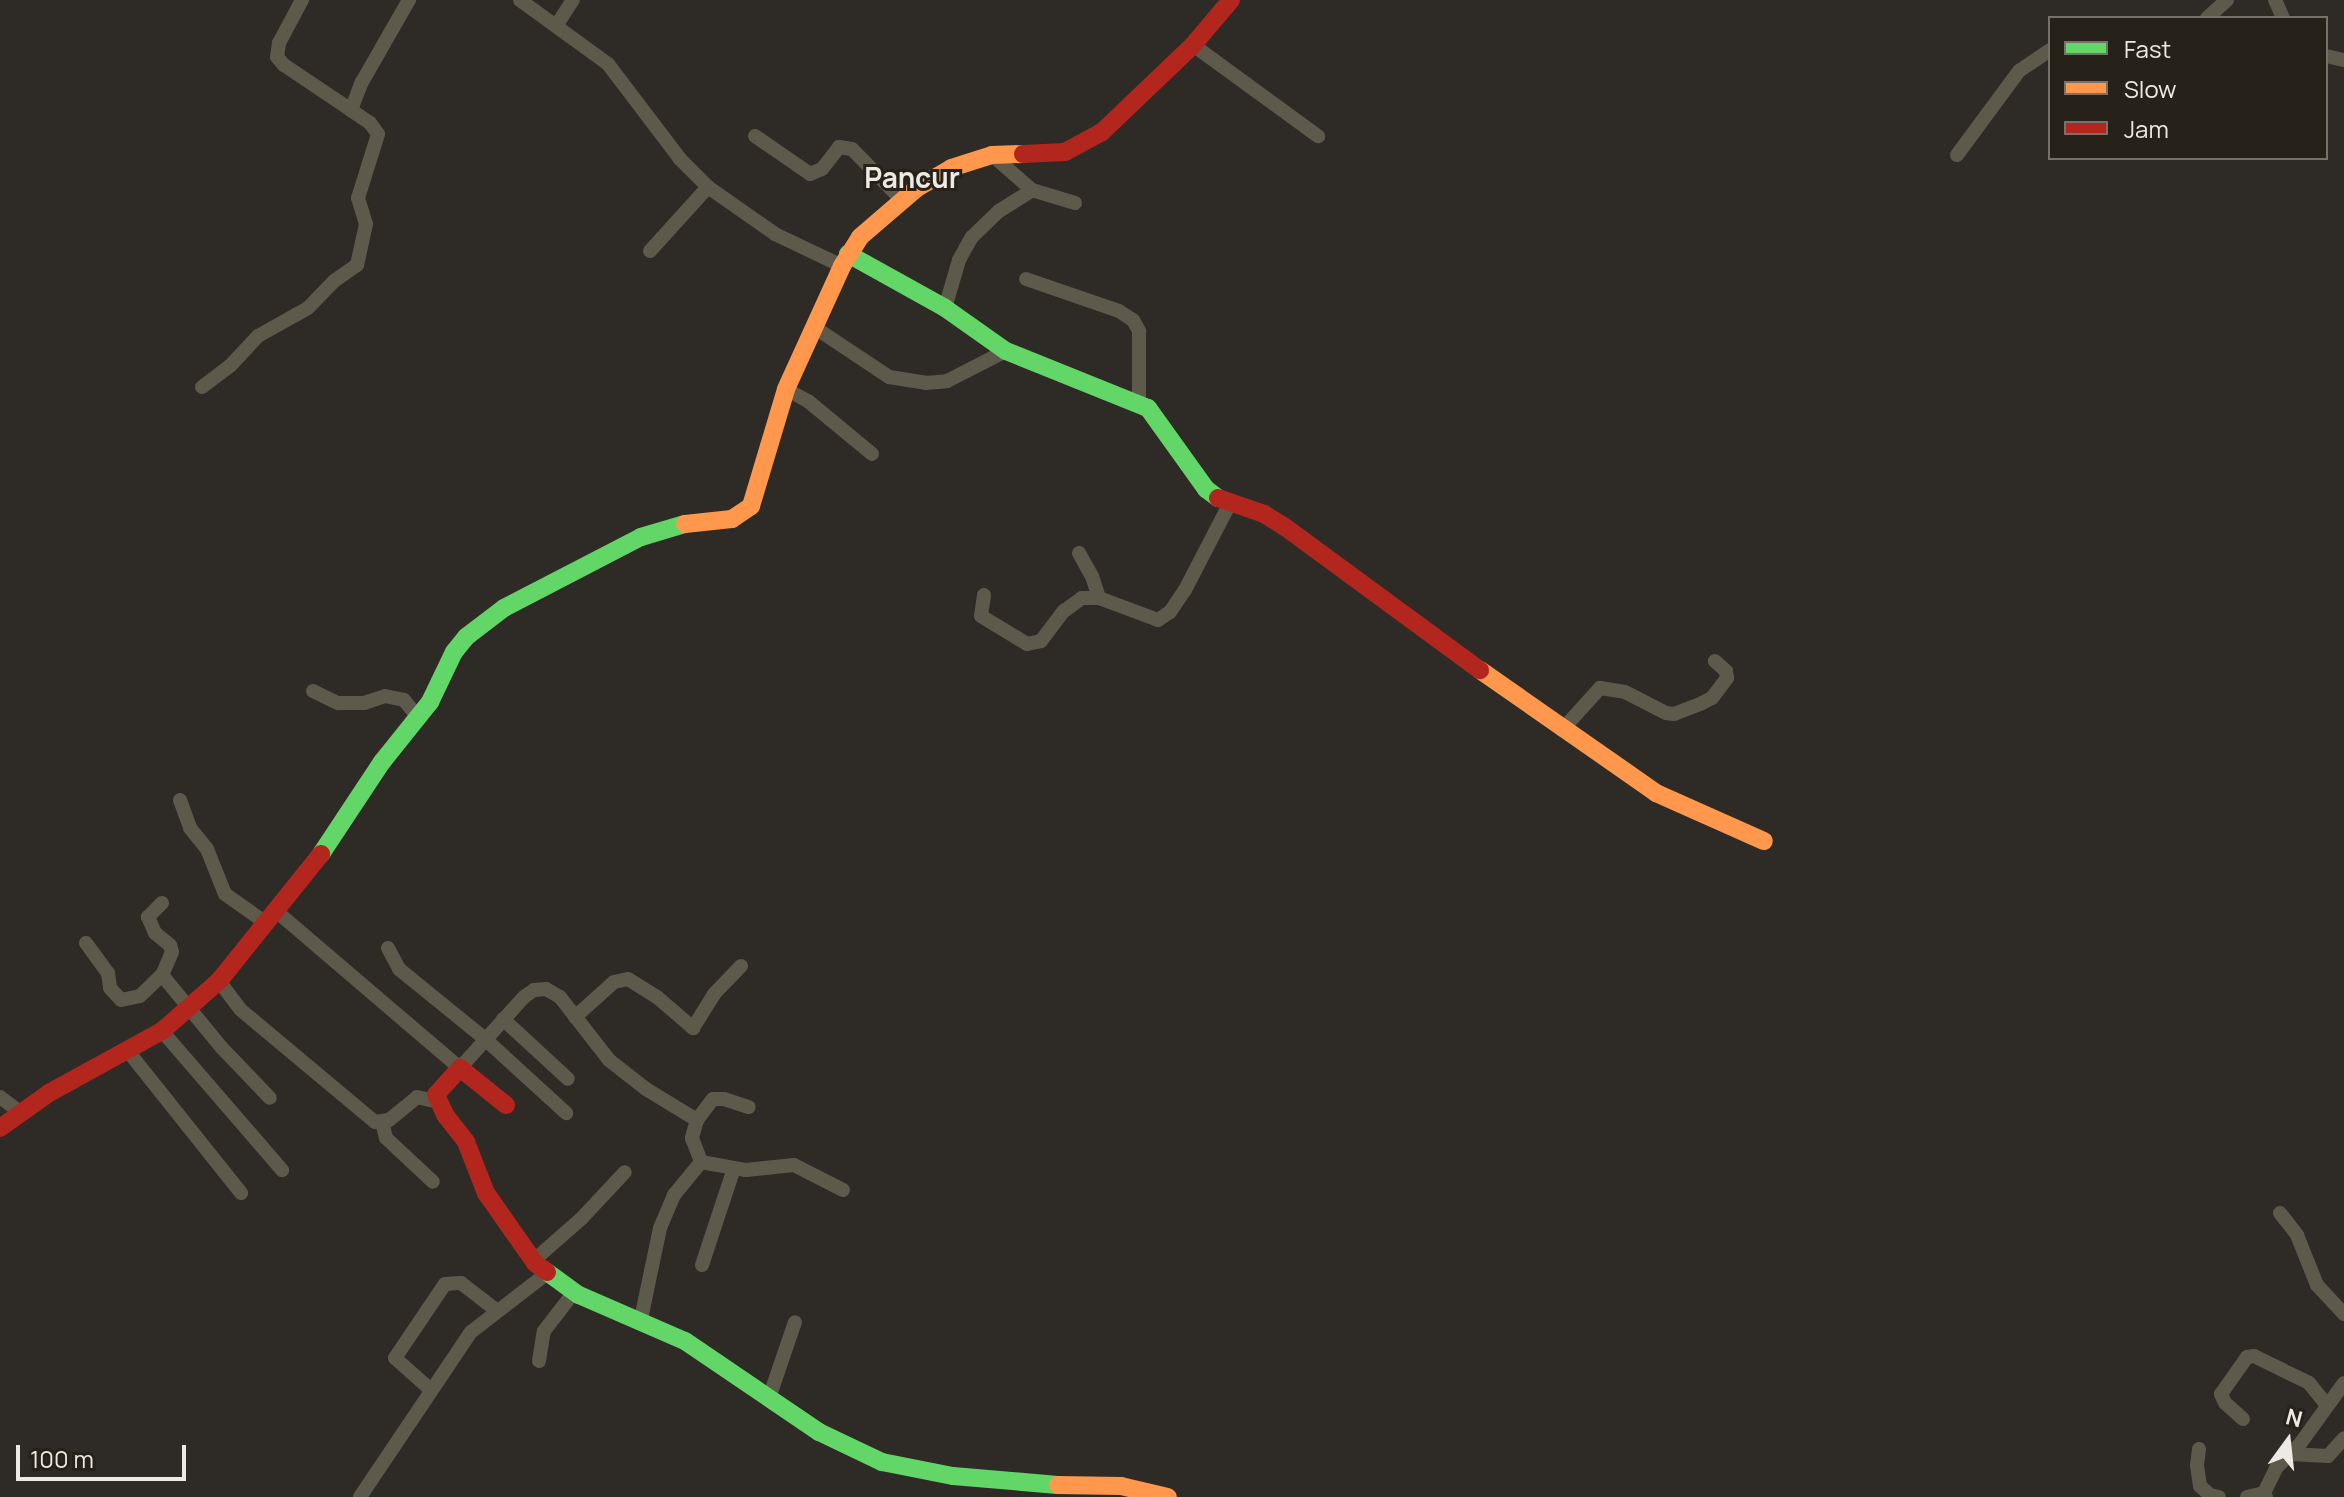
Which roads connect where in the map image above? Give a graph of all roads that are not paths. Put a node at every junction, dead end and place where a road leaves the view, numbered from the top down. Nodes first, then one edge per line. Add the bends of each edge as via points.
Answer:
1 (302, 0) edge
2 (409, 0) edge
3 (520, 0) edge
4 (573, 0) edge
5 (1231, 0) edge
6 (2227, 0) edge
7 (2209, 16) edge
8 (556, 26) junction
9 (1193, 45) junction
10 (2048, 51) edge
11 (351, 110) junction
12 (755, 136) dead end
13 (1318, 136) dead end
14 (992, 155) junction
15 (1957, 155) dead end
16 (708, 187) junction
17 (1032, 190) junction
18 (902, 200) junction
19 (1075, 203) dead end
20 (650, 251) dead end
21 (845, 260) junction
22 (1026, 279) dead end
23 (945, 308) junction
24 (814, 327) junction
25 (1006, 351) junction
26 (202, 387) dead end
27 (786, 389) junction
28 (1139, 402) junction
29 (872, 454) dead end
30 (1229, 505) junction
31 (1079, 553) dead end
32 (984, 595) dead end
33 (1099, 598) junction
34 (1715, 661) dead end
35 (313, 691) dead end
36 (418, 717) junction
37 (1562, 730) junction
38 (180, 800) dead end
39 (1764, 841) dead end
40 (162, 903) dead end
41 (271, 917) junction
42 (86, 943) dead end
43 (388, 948) dead end
44 (741, 966) dead end
45 (162, 975) junction
46 (219, 981) junction
47 (191, 1006) junction
48 (575, 1017) junction
49 (503, 1019) junction
50 (162, 1031) junction
51 (485, 1039) junction
52 (127, 1050) junction
53 (460, 1068) junction
54 (568, 1079) dead end
55 (0, 1097) edge
56 (270, 1098) dead end
57 (439, 1102) junction
58 (506, 1105) dead end
59 (749, 1107) dead end
60 (21, 1113) junction
61 (566, 1113) dead end
62 (697, 1120) junction
63 (382, 1122) junction
64 (0, 1128) edge
65 (701, 1162) junction
66 (734, 1168) junction
67 (282, 1170) dead end
68 (625, 1172) dead end
69 (433, 1182) dead end
70 (843, 1190) dead end
71 (241, 1193) dead end
72 (2280, 1213) dead end
73 (702, 1265) dead end
74 (540, 1267) junction
75 (574, 1292) junction
76 (496, 1310) junction
77 (2344, 1314) edge
78 (641, 1319) junction
79 (795, 1322) dead end
80 (539, 1361) dead end
81 (2344, 1383) edge
82 (431, 1390) junction
83 (769, 1398) junction
84 (2326, 1404) junction
85 (2243, 1419) dead end
86 (2344, 1438) edge
87 (2199, 1449) dead end
88 (2289, 1454) junction
89 (2265, 1495) edge
90 (360, 1497) edge
91 (1168, 1497) edge
92 (2219, 1497) edge
93 (2247, 1497) edge

1 - 11 street via 277,57
2 - 11 street
3 - 8 street
4 - 8 street
5 - 9 street
6 - 7 street
8 - 16 street via 608,64 680,159
9 - 13 street
9 - 14 street via 1119,118 1077,148
10 - 15 street via 2019,71
11 - 26 street via 378,134 358,198 366,224 357,265 308,308 258,336
12 - 18 street via 810,174 822,169 839,147 852,149
14 - 17 street
14 - 18 street via 951,168
16 - 20 street
16 - 21 street via 775,234
17 - 19 street
17 - 23 street via 972,237
18 - 21 street via 860,237
21 - 23 street
21 - 24 street
22 - 28 street via 1133,320 1139,331
23 - 25 street
24 - 25 street via 889,377 926,383 947,381
24 - 27 street
25 - 28 street
27 - 29 street
27 - 36 street via 758,493 742,514 660,529 504,608 458,646
28 - 30 street via 1206,489
30 - 33 street via 1165,617 1148,618
30 - 37 street via 1251,509 1285,527
31 - 33 street
32 - 33 street via 981,616 1027,644 1041,641 1064,611 1082,598
34 - 37 street via 1727,678 1712,698 1666,713 1625,692 1600,688
35 - 36 street via 338,703 385,696 404,700
36 - 41 street
37 - 39 street via 1656,793
38 - 41 street via 225,894
40 - 45 street via 148,917 172,952
41 - 46 street
41 - 53 street
42 - 45 street via 121,1000 140,996
43 - 51 street via 399,969
44 - 48 street via 714,994 693,1028 636,982 622,979
45 - 47 street
46 - 47 street
46 - 63 street via 241,1010 312,1072 375,1122
47 - 50 street
47 - 56 street
48 - 49 street via 546,989 534,990
48 - 62 street via 626,1075
49 - 51 street
49 - 54 street
50 - 52 street
50 - 67 street
51 - 53 street
51 - 61 street
52 - 60 street
52 - 71 street
53 - 57 street via 438,1090
53 - 58 street
55 - 60 street
57 - 63 street via 417,1097
57 - 74 street via 466,1142 486,1193
59 - 62 street via 713,1099
60 - 64 street
62 - 65 street via 692,1138
63 - 69 street via 386,1138
65 - 66 street
65 - 78 street via 674,1195 660,1228
66 - 70 street via 794,1165
66 - 73 street
68 - 74 street
72 - 77 street via 2297,1235 2317,1285
74 - 75 street
74 - 76 street
75 - 78 street
75 - 80 street via 544,1331
76 - 82 street via 471,1332
76 - 82 street via 461,1283 445,1284 395,1358
78 - 83 street via 685,1341
79 - 83 street
81 - 84 street
82 - 90 street
83 - 91 street via 819,1432 882,1462 1027,1485 1121,1486
84 - 85 street via 2309,1383 2260,1358 2247,1357 2221,1394
84 - 88 street
86 - 88 street via 2328,1456
87 - 92 street via 2200,1486
88 - 89 street via 2276,1468
89 - 93 street

